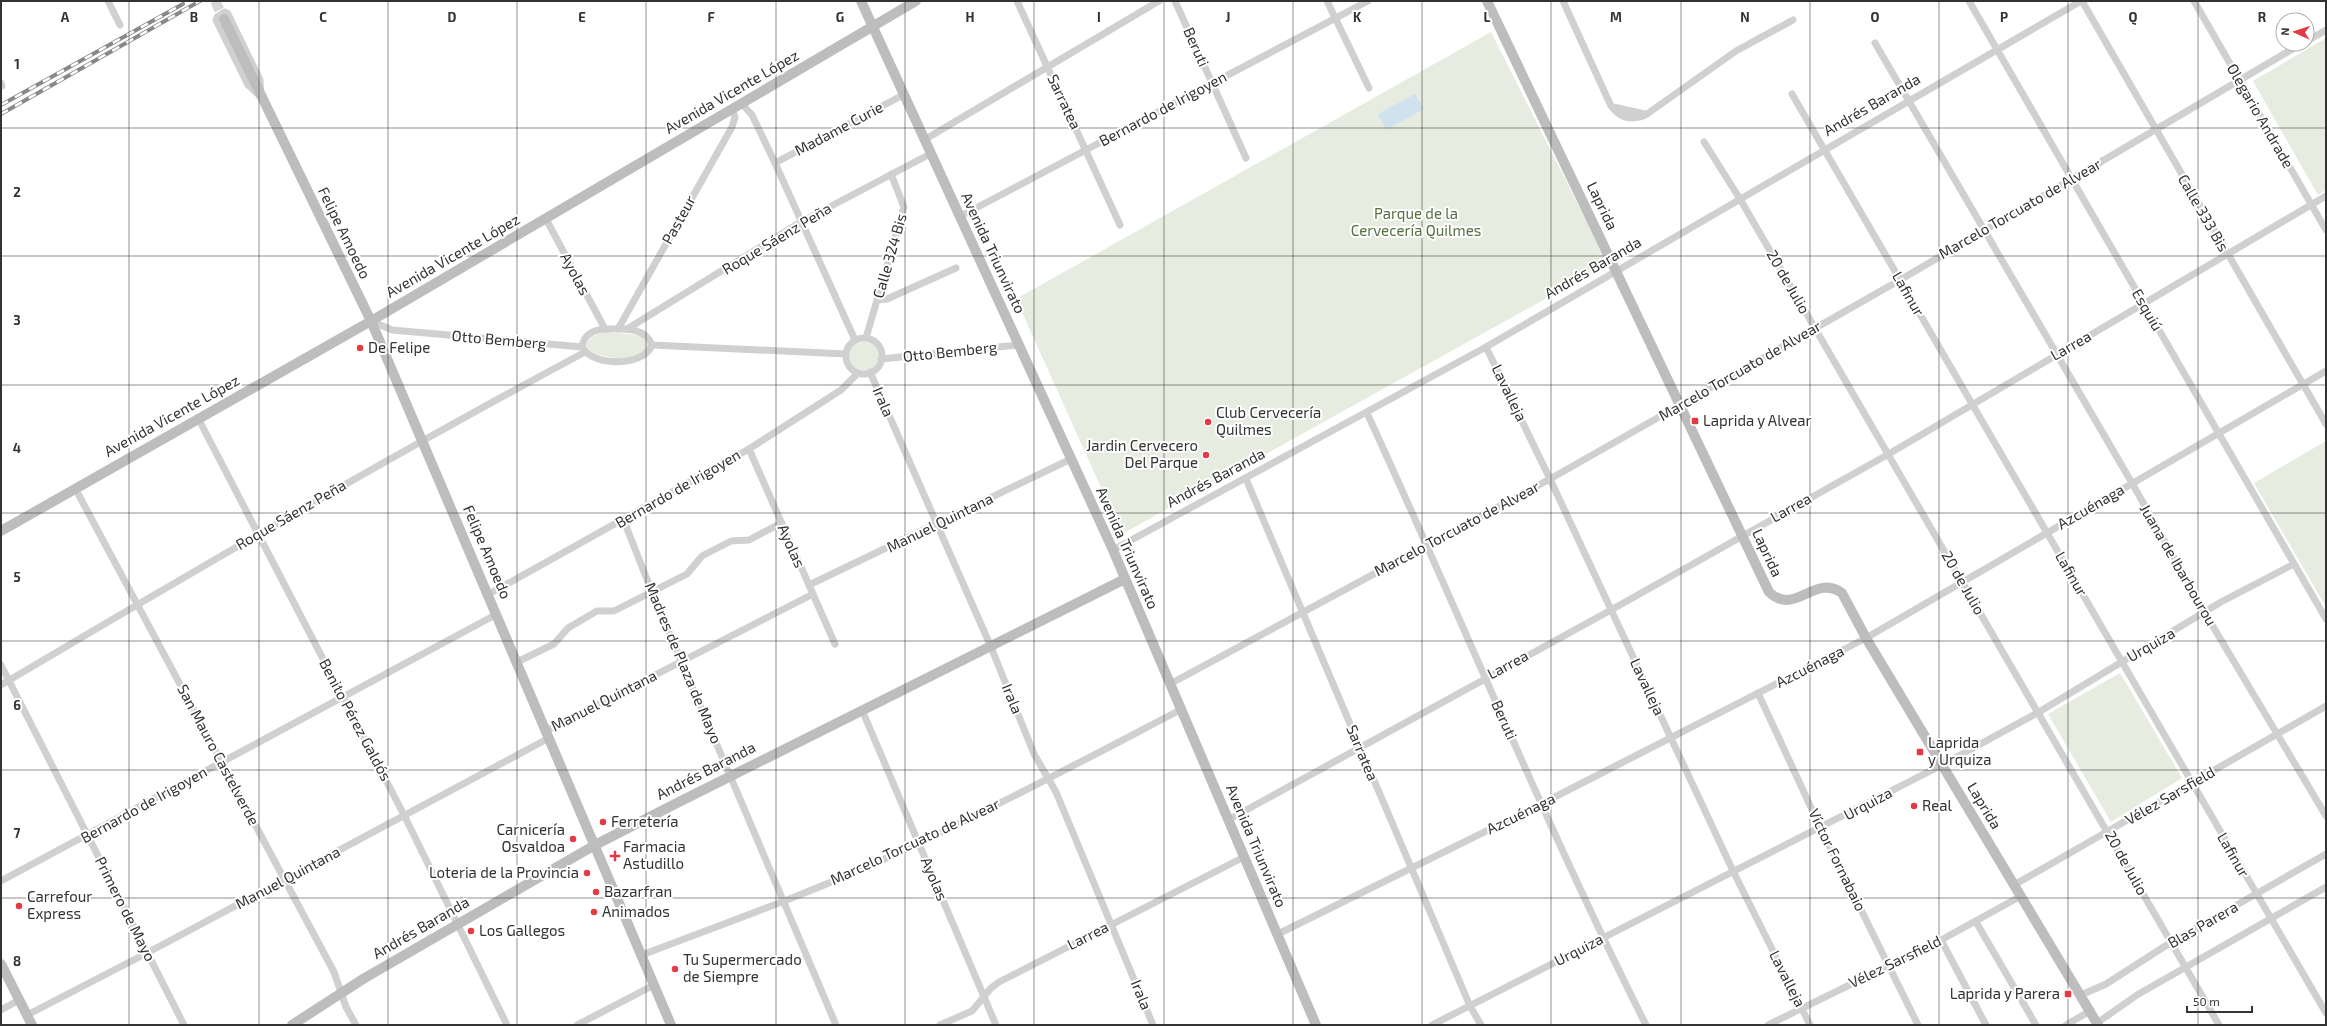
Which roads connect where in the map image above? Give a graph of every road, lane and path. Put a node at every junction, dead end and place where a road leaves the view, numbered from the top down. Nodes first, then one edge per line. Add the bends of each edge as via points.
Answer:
1 (108, 1) edge
2 (861, 1) edge
3 (916, 1) edge
4 (1017, 1) edge
5 (1158, 1) edge
6 (1175, 1) edge
7 (1327, 1) edge
8 (1368, 1) edge
9 (1487, 1) edge
10 (1563, 1) edge
11 (1969, 1) edge
12 (2081, 1) edge
13 (2194, 1) edge
14 (1335, 18) junction
15 (224, 19) tunnel mouth
16 (1793, 20) dead end
17 (120, 25) dead end
18 (872, 27) junction
19 (2326, 30) edge
20 (2315, 36) edge
21 (1875, 43) dead end
22 (1997, 50) junction
23 (2287, 52) edge
24 (1047, 67) junction
25 (2240, 80) junction
26 (1212, 83) junction
27 (1370, 88) dead end
28 (1792, 94) dead end
29 (903, 95) junction
30 (260, 97) junction
31 (1910, 101) junction
32 (742, 104) junction
33 (732, 110) junction
34 (2154, 129) junction
35 (924, 140) junction
36 (1704, 142) dead end
37 (1086, 149) junction
38 (1826, 150) junction
39 (930, 154) junction
40 (1246, 158) dead end
41 (775, 163) junction
42 (891, 174) junction
43 (2070, 179) junction
44 (2326, 196) edge
45 (1740, 199) junction
46 (2311, 205) junction
47 (959, 217) junction
48 (546, 219) junction
49 (801, 222) junction
50 (1120, 225) dead end
51 (1984, 230) junction
52 (2326, 230) edge
53 (2227, 256) junction
54 (956, 268) dead end
55 (1617, 272) junction
56 (1900, 280) junction
57 (878, 300) junction
58 (2143, 304) junction
59 (371, 321) junction
60 (1815, 328) junction
61 (605, 329) junction
62 (618, 329) junction
63 (627, 329) junction
64 (866, 338) junction
65 (855, 340) junction
66 (652, 345) junction
67 (1019, 345) junction
68 (1486, 347) junction
69 (583, 350) junction
70 (846, 354) junction
71 (2057, 354) junction
72 (881, 359) junction
73 (2326, 371) edge
74 (870, 372) junction
75 (858, 373) junction
76 (2304, 384) junction
77 (1972, 404) junction
78 (1681, 405) junction
79 (1367, 413) junction
80 (198, 418) junction
81 (2326, 424) edge
82 (2218, 433) junction
83 (422, 440) junction
84 (749, 449) junction
85 (1887, 455) junction
86 (1071, 458) junction
87 (1246, 479) junction
88 (1550, 479) junction
89 (2132, 483) junction
90 (75, 488) junction
91 (624, 521) junction
92 (781, 523) junction
93 (936, 525) junction
94 (1, 530) edge
95 (258, 533) junction
96 (2048, 533) junction
97 (1743, 535) junction
98 (1428, 545) junction
99 (1113, 550) junction
100 (2294, 564) junction
101 (1125, 579) junction
102 (1962, 582) junction
103 (809, 585) junction
104 (652, 592) junction
105 (489, 594) junction
106 (813, 594) junction
107 (138, 605) junction
108 (1611, 610) junction
109 (1302, 612) junction
110 (2205, 613) junction
111 (497, 614) junction
112 (2326, 619) edge
113 (1866, 638) junction
114 (835, 644) dead end
115 (991, 647) junction
116 (681, 661) junction
117 (517, 662) junction
118 (2122, 662) junction
119 (1, 665) edge
120 (1486, 678) junction
121 (8, 680) junction
122 (1170, 684) junction
123 (1, 685) edge
124 (1758, 693) junction
125 (343, 697) junction
126 (2326, 706) edge
127 (862, 710) junction
128 (1180, 710) junction
129 (2039, 712) junction
130 (2278, 734) junction
131 (547, 735) junction
132 (1670, 738) junction
133 (1359, 747) junction
134 (222, 762) junction
135 (1942, 765) junction
136 (731, 775) junction
137 (1047, 779) junction
138 (2192, 783) junction
139 (1541, 804) junction
140 (404, 815) junction
141 (2326, 816) edge
142 (1228, 820) junction
143 (1821, 829) junction
144 (2108, 831) junction
145 (88, 835) junction
146 (919, 843) junction
147 (595, 845) junction
148 (2326, 854) edge
149 (1244, 856) junction
150 (1411, 868) junction
151 (1734, 873) junction
152 (285, 879) junction
153 (1, 881) edge
154 (2014, 885) junction
155 (2326, 887) edge
156 (2256, 894) junction
157 (2021, 896) junction
158 (783, 902) junction
159 (2271, 919) junction
160 (1976, 922) junction
161 (1112, 923) junction
162 (458, 924) junction
163 (1278, 934) junction
164 (1602, 938) junction
165 (1941, 940) junction
166 (2170, 943) junction
167 (147, 953) junction
168 (642, 955) junction
169 (1, 964) edge
170 (1888, 965) junction
171 (2185, 967) junction
172 (654, 985) junction
173 (342, 992) junction
174 (2081, 995) junction
175 (984, 996) junction
176 (19, 1000) junction
177 (1470, 1006) junction
178 (1802, 1008) junction
179 (1, 1010) edge
180 (2090, 1011) junction
181 (2326, 1013) edge
182 (27, 1015) junction
183 (2098, 1024) edge
184 (32, 1025) edge
185 (184, 1025) edge
186 (292, 1025) edge
187 (356, 1025) edge
188 (507, 1025) edge
189 (577, 1025) edge
190 (671, 1025) edge
191 (836, 1025) edge
192 (940, 1025) edge
193 (996, 1025) edge
194 (1153, 1025) edge
195 (1316, 1025) edge
196 (1432, 1025) edge
197 (1481, 1025) edge
198 (1646, 1025) edge
199 (1768, 1025) edge
200 (1810, 1025) edge
201 (1918, 1025) edge
202 (1986, 1025) edge
203 (2036, 1025) edge
204 (2066, 1025) edge
205 (2219, 1025) edge

1 - 17 street
2 - 18 main road, Avenida Triunvirato
3 - 18 main road, Avenida Vicente López
4 - 24 street, Sarratea
5 - 24 street
6 - 26 street, Beruti
7 - 14 street
8 - 14 street, Bernardo de Irigoyen
9 - 55 main road, Laprida
10 - 16 street via 1611,106 1647,114 1736,52
11 - 22 street, Esquiú
12 - 22 street, Andrés Baranda
12 - 34 street, Calle 333 Bis
13 - 25 street, Olegario Andrade
14 - 26 street, Bernardo de Irigoyen
14 - 27 street
15 - 30 main road, Felipe Amoedo
18 - 29 main road, Avenida Triunvirato
18 - 32 main road, Avenida Vicente López
19 - 20 street
21 - 31 street, Juana de Ibarbourou
22 - 31 street, Andrés Baranda
22 - 43 street, Esquiú
23 - 25 street, Marcelo Torcuato de Alvear
24 - 35 street
24 - 37 street, Sarratea
25 - 34 street, Marcelo Torcuato de Alvear
25 - 46 street, Olegario Andrade
26 - 37 street, Bernardo de Irigoyen
26 - 40 street, Beruti
28 - 38 street, Lafinur
29 - 35 main road, Avenida Triunvirato
29 - 41 street, Madame Curie
30 - 30 street, Felipe Amoedo via 260,80 225,12 216,20 248,85
30 - 59 main road, Felipe Amoedo
31 - 38 street, Andrés Baranda
31 - 51 street, Juana de Ibarbourou
32 - 33 main road, Avenida Vicente López
32 - 41 street via 752,115
33 - 48 main road, Avenida Vicente López
33 - 62 street, Pasteur via 735,117 732,127
34 - 43 street, Marcelo Torcuato de Alvear
34 - 53 street, Calle 333 Bis
35 - 39 main road, Avenida Triunvirato
36 - 45 street, 20 de Julio
37 - 47 street, Bernardo de Irigoyen
37 - 50 street, Sarratea
38 - 45 street, Andrés Baranda
38 - 56 street, Lafinur
39 - 42 street, Roque Sáenz Peña
39 - 47 main road, Avenida Triunvirato
41 - 49 street
42 - 49 street, Roque Sáenz Peña
42 - 57 street, Calle 324 Bis via 904,207
43 - 51 street, Marcelo Torcuato de Alvear
43 - 58 street, Esquiú
44 - 46 street, Larrea
45 - 55 street, Andrés Baranda
45 - 60 street, 20 de Julio
46 - 52 street, Olegario Andrade
46 - 53 street, Larrea
47 - 67 main road, Avenida Triunvirato
48 - 59 main road, Avenida Vicente López
48 - 61 street, Ayolas
49 - 63 street, Roque Sáenz Peña
49 - 65 street
51 - 56 street, Marcelo Torcuato de Alvear
51 - 71 street, Juana de Ibarbourou
53 - 58 street, Larrea
53 - 76 street, Calle 333 Bis
54 - 57 street via 887,299
55 - 68 street, Andrés Baranda
55 - 78 main road, Laprida
56 - 60 street, Marcelo Torcuato de Alvear
56 - 77 street, Lafinur
57 - 64 street, Calle 324 Bis
58 - 71 street, Larrea
58 - 82 street, Esquiú
59 - 69 street, Otto Bemberg via 392,330
59 - 80 main road, Avenida Vicente López
59 - 83 main road, Felipe Amoedo
60 - 78 street, Marcelo Torcuato de Alvear
60 - 85 street, 20 de Julio
61 - 62 street
61 - 69 street via 589,334 583,342
62 - 63 street
63 - 66 street via 642,332 651,340
64 - 65 street
64 - 72 street via 876,343
65 - 70 street
66 - 69 street, Otto Bemberg via 648,353 642,357 629,360 604,360 590,356
66 - 70 street
67 - 72 street, Otto Bemberg
67 - 86 main road, Avenida Triunvirato
68 - 79 street, Andrés Baranda
68 - 88 street, Lavalleja
69 - 83 street, Roque Sáenz Peña
70 - 75 street via 849,365
71 - 77 street, Larrea
71 - 89 street, Juana de Ibarbourou
72 - 74 street
73 - 76 street, Azcuénaga
74 - 75 street
74 - 93 street, Irala
75 - 84 street, Bernardo de Irigoyen via 841,390
76 - 81 street, Calle 333 Bis
76 - 82 street, Azcuénaga
77 - 85 street, Larrea
77 - 96 street, Lafinur
78 - 88 street, Marcelo Torcuato de Alvear
78 - 97 main road, Laprida
79 - 87 street, Andrés Baranda
79 - 98 street, Beruti
80 - 90 main road, Avenida Vicente López
80 - 95 street, Benito Pérez Galdós
82 - 89 street, Azcuénaga
82 - 100 street, Esquiú
83 - 95 street, Roque Sáenz Peña
83 - 105 main road, Felipe Amoedo
84 - 91 street, Bernardo de Irigoyen
84 - 92 street, Ayolas
85 - 97 street, Larrea
85 - 102 street, 20 de Julio
86 - 93 street, Manuel Quintana
86 - 99 main road, Avenida Triunvirato
87 - 99 street, Andrés Baranda
87 - 109 street, Sarratea
88 - 98 street, Marcelo Torcuato de Alvear
88 - 108 street, Lavalleja
89 - 96 street, Azcuénaga
89 - 110 street, Juana de Ibarbourou
90 - 94 main road, Avenida Vicente López
90 - 107 street, San Mauro Castelverde
91 - 104 street, Madres de Plaza de Mayo
91 - 105 street, Bernardo de Irigoyen
92 - 103 street, Ayolas
92 - 104 street via 749,540 731,541 702,556 687,574
93 - 103 street, Manuel Quintana
93 - 115 street, Irala
95 - 107 street, Roque Sáenz Peña
95 - 125 street, Benito Pérez Galdós
96 - 102 street, Azcuénaga
96 - 118 street, Lafinur
97 - 108 street, Larrea
97 - 113 main road, Laprida via 1769,592 1774,597 1792,600 1823,587 1837,589 1842,593
98 - 109 street, Marcelo Torcuato de Alvear
98 - 120 street, Beruti
99 - 101 main road, Avenida Triunvirato
100 - 110 street, Urquiza
100 - 112 street, Esquiú
101 - 115 main road, Andrés Baranda
101 - 122 main road, Avenida Triunvirato
102 - 113 street, Azcuénaga
102 - 129 street, 20 de Julio
103 - 106 street, Ayolas
104 - 116 street, Madres de Plaza de Mayo
104 - 117 street via 614,611 597,611 568,628 554,644
105 - 111 main road, Felipe Amoedo
106 - 114 street, Ayolas
106 - 116 street, Manuel Quintana
107 - 121 street, Roque Sáenz Peña
107 - 134 street, San Mauro Castelverde
108 - 120 street, Larrea
108 - 132 street, Lavalleja
109 - 122 street, Marcelo Torcuato de Alvear
109 - 133 street, Sarratea
110 - 118 street, Urquiza
110 - 130 street, Juana de Ibarbourou
111 - 117 main road, Felipe Amoedo
111 - 125 street, Bernardo de Irigoyen
113 - 124 street, Azcuénaga
113 - 135 main road, Laprida
115 - 127 main road, Andrés Baranda
115 - 137 street, Irala via 1034,754
116 - 131 street, Manuel Quintana
116 - 136 street, Madres de Plaza de Mayo
117 - 131 main road, Felipe Amoedo
118 - 129 street, Urquiza
118 - 138 street, Lafinur
119 - 121 street, Primero de Mayo
120 - 133 street, Larrea
120 - 139 street, Beruti
121 - 123 street, Roque Sáenz Peña
121 - 145 street, Primero de Mayo
122 - 128 main road, Avenida Triunvirato
124 - 132 street, Azcuénaga
124 - 143 street, Víctor Fornabaio
125 - 134 street, Bernardo de Irigoyen
125 - 140 street, Benito Pérez Galdós
126 - 130 street, Vélez Sarsfield
127 - 136 main road, Andrés Baranda
127 - 146 street, Ayolas
128 - 137 street, Marcelo Torcuato de Alvear
128 - 142 main road, Avenida Triunvirato
129 - 135 street, Urquiza
129 - 144 street, 20 de Julio
130 - 138 street, Vélez Sarsfield
130 - 141 street, Juana de Ibarbourou
131 - 140 street, Manuel Quintana
131 - 147 main road, Felipe Amoedo
132 - 139 street, Azcuénaga
132 - 151 street, Lavalleja
133 - 142 street, Larrea
133 - 150 street, Sarratea
134 - 145 street, Bernardo de Irigoyen
134 - 152 street, San Mauro Castelverde
135 - 143 street, Urquiza
135 - 154 main road, Laprida
136 - 147 main road, Andrés Baranda
136 - 158 street, Madres de Plaza de Mayo
137 - 146 street, Marcelo Torcuato de Alvear
137 - 161 street, Irala via 1056,792
138 - 144 street, Vélez Sarsfield
138 - 156 street, Lafinur
139 - 150 street, Azcuénaga
139 - 164 street, Beruti
140 - 152 street, Manuel Quintana
140 - 162 street, Benito Pérez Galdós
142 - 149 main road, Avenida Triunvirato
143 - 151 street, Urquiza
143 - 170 street, Víctor Fornabaio
144 - 154 street, Vélez Sarsfield
144 - 166 street, 20 de Julio
145 - 153 street, Bernardo de Irigoyen
145 - 167 street, Primero de Mayo
146 - 158 street, Marcelo Torcuato de Alvear
146 - 175 street, Ayolas
147 - 162 main road, Andrés Baranda
147 - 168 main road, Felipe Amoedo
148 - 156 street, Blas Parera
149 - 161 street, Larrea
149 - 163 main road, Avenida Triunvirato
150 - 163 street, Azcuénaga
150 - 177 street, Sarratea
151 - 164 street, Urquiza
151 - 178 street, Lavalleja
152 - 167 street, Manuel Quintana
152 - 173 street, San Mauro Castelverde
154 - 157 main road, Laprida
155 - 159 street, Blas Parera
156 - 159 street, Lafinur
156 - 166 street, Blas Parera
157 - 160 street, Vélez Sarsfield
157 - 174 main road, Laprida
158 - 168 street, Marcelo Torcuato de Alvear
158 - 191 street, Madres de Plaza de Mayo
159 - 171 street, Blas Parera
159 - 181 street, Lafinur
160 - 165 street, Vélez Sarsfield
160 - 203 street
161 - 175 street, Larrea via 995,984
161 - 194 street, Irala
162 - 173 main road, Andrés Baranda
162 - 188 street, Benito Pérez Galdós
163 - 195 main road, Avenida Triunvirato
164 - 177 street, Urquiza
164 - 198 street, Beruti
165 - 170 street, Vélez Sarsfield
165 - 202 street
166 - 171 street, 20 de Julio
166 - 174 street, Blas Parera via 2106,984
167 - 182 street, Manuel Quintana
167 - 185 street, Primero de Mayo
168 - 172 main road, Felipe Amoedo
169 - 176 main road
170 - 178 street, Vélez Sarsfield
170 - 201 street, Víctor Fornabaio
171 - 183 street, Blas Parera via 2137,995
171 - 205 street, 20 de Julio
172 - 189 street
172 - 190 main road, Felipe Amoedo
173 - 186 main road, Andrés Baranda
173 - 187 street, San Mauro Castelverde
174 - 180 main road, Laprida
175 - 192 street, Larrea via 972,1011
175 - 193 street, Ayolas
176 - 179 street
176 - 182 main road
177 - 196 street, Urquiza
177 - 197 street, Sarratea
178 - 199 street, Vélez Sarsfield
178 - 200 street, Lavalleja
180 - 183 main road, Laprida
180 - 204 street
182 - 184 main road

